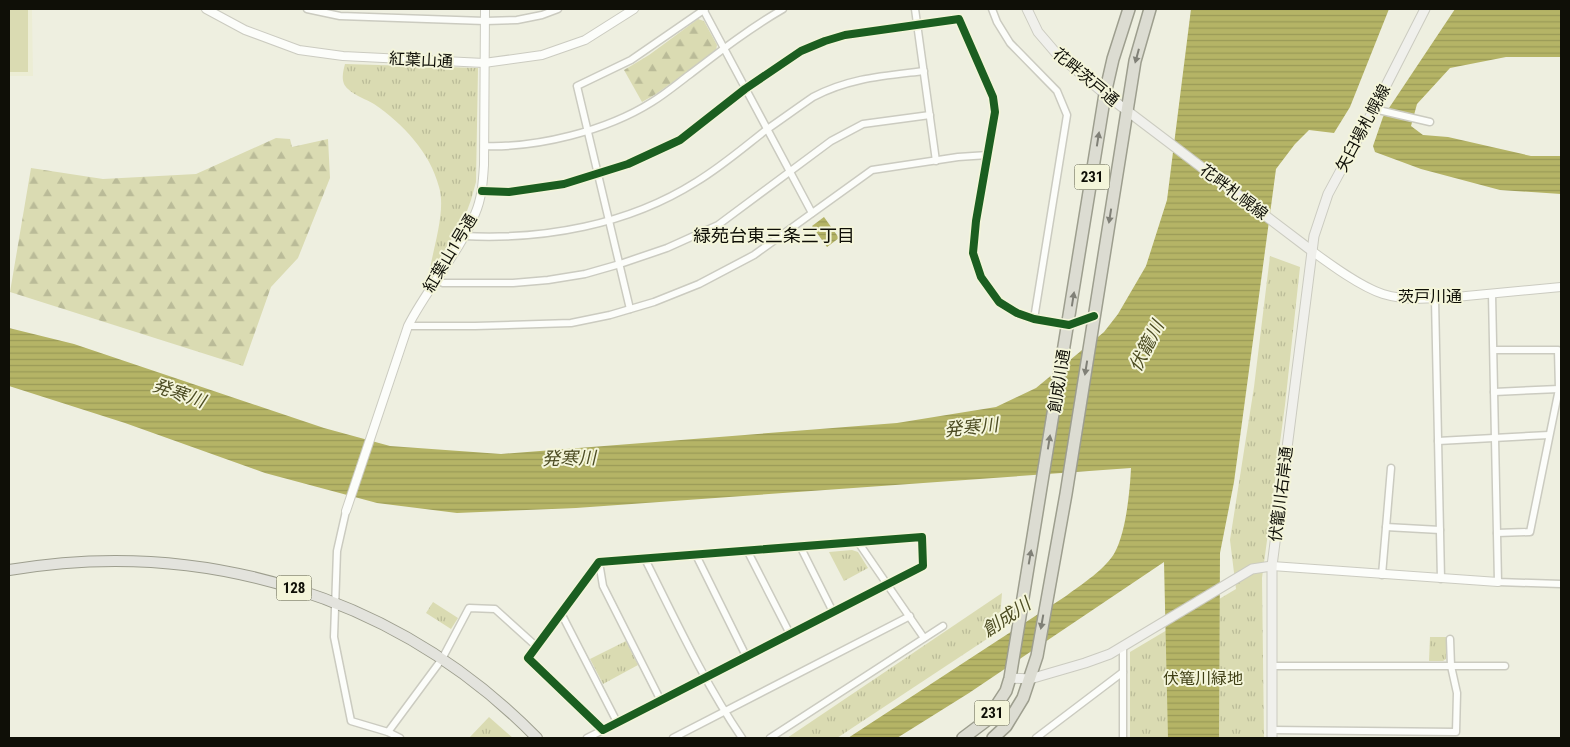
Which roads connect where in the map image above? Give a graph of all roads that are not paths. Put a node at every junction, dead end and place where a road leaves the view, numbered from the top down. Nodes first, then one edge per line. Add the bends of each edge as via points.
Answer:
1 (206, 9) edge
2 (307, 9) edge
3 (485, 9) edge
4 (558, 9) edge
5 (634, 9) edge
6 (704, 9) edge
7 (783, 9) edge
8 (915, 9) edge
9 (992, 9) edge
10 (1027, 9) edge
11 (1129, 9) edge
12 (1150, 9) edge
13 (1424, 9) edge
14 (484, 21) junction
15 (917, 24) junction
16 (724, 49) junction
17 (484, 63) junction
18 (924, 71) junction
19 (745, 89) junction
20 (1105, 94) junction
21 (1378, 110) junction
22 (1127, 111) junction
23 (930, 115) junction
24 (1430, 122) dead end
25 (588, 130) junction
26 (767, 130) junction
27 (1157, 133) joint
28 (484, 146) junction
29 (988, 155) junction
30 (936, 161) junction
31 (790, 171) junction
32 (598, 174) junction
33 (482, 191) junction
34 (812, 213) junction
35 (608, 220) junction
36 (464, 236) junction
37 (1312, 251) junction
38 (620, 264) junction
39 (435, 280) junction
40 (1561, 287) edge
41 (1492, 294) junction
42 (1435, 298) junction
43 (630, 309) junction
44 (1094, 318) junction
45 (1034, 319) junction
46 (1069, 324) junction
47 (408, 326) junction
48 (1494, 350) junction
49 (1559, 389) junction
50 (1494, 392) junction
51 (1549, 435) junction
52 (1495, 438) junction
53 (1438, 441) junction
54 (1391, 468) dead end
55 (346, 511) joint
56 (1386, 526) junction
57 (1440, 530) junction
58 (1497, 532) junction
59 (858, 542) junction
60 (800, 546) junction
61 (747, 550) junction
62 (696, 554) junction
63 (645, 559) junction
64 (599, 562) junction
65 (1272, 566) junction
66 (9, 570) edge
67 (1382, 575) junction
68 (1440, 579) junction
69 (1498, 582) junction
70 (888, 584) junction
71 (1561, 584) edge
72 (335, 603) junction
73 (833, 612) junction
74 (561, 613) junction
75 (910, 616) junction
76 (943, 626) dead end
77 (790, 634) junction
78 (924, 638) junction
79 (1450, 639) dead end
80 (536, 646) junction
81 (1123, 646) junction
82 (746, 656) junction
83 (442, 659) junction
84 (1272, 666) junction
85 (1451, 666) junction
86 (1505, 666) dead end
87 (1123, 672) junction
88 (704, 677) junction
89 (1010, 678) junction
90 (1030, 679) junction
91 (660, 700) junction
92 (724, 713) junction
93 (617, 722) junction
94 (603, 730) junction
95 (1305, 730) junction
96 (388, 732) junction
97 (1272, 734) edge
98 (1354, 735) edge
99 (1401, 735) edge
100 (1433, 735) edge
101 (400, 738) edge
102 (537, 738) edge
103 (586, 738) edge
104 (673, 738) edge
105 (742, 738) edge
106 (770, 738) edge
107 (963, 738) edge
108 (993, 738) edge
109 (1038, 738) edge
110 (1123, 738) edge
111 (1305, 738) edge

1 - 17 street, 紅葉山通 via 245,30 299,50 343,56
2 - 14 street via 340,16
3 - 14 street, 紅葉山1号通
4 - 14 street via 517,20
5 - 17 street, 紅葉山通 via 585,40 542,55
6 - 16 street
6 - 25 street via 631,60 577,86
7 - 16 street
8 - 15 street
9 - 45 street via 1010,44 1057,91 1067,115
10 - 20 main road, 花畔茨戸通 via 1038,32 1056,53
11 - 20 highway, 創成川通 / 231
12 -> 22 highway, 創成川通 / 231 via 1135,61
13 - 21 main road, 矢臼場札幌線
14 - 17 street, 紅葉山1号通
15 - 18 street
15 - 19 street via 825,41 801,51
15 - 29 street via 959,19 993,97 995,112
16 - 19 street
16 - 25 street via 653,102 634,113
17 - 28 street, 紅葉山1号通
18 - 23 street
18 - 26 street via 866,78 828,89
19 - 26 street
19 - 32 street via 680,140
20 - 22 main road, 花畔茨戸通
46 -> 20 highway, 創成川通 / 231
21 - 24 street
21 - 37 main road, 矢臼場札幌線 via 1328,194
22 - 27 main road, 花畔茨戸通
22 -> 44 highway, 創成川通 / 231
23 - 30 street
23 - 31 street via 863,124 831,141
25 - 28 street via 527,144
25 - 32 street
26 - 31 street
26 - 35 street via 696,183 649,206
27 - 37 main road, 花畔札幌線
28 - 33 street, 紅葉山1号通
29 - 30 street
29 - 45 street via 973,252 981,276 999,302
30 - 34 street via 872,170
31 - 34 street
31 - 38 street via 718,225 667,248
32 - 33 street via 536,189
32 - 35 street
33 - 36 street, 紅葉山1号通
34 - 43 street via 754,255 699,284
35 - 36 street via 535,234
35 - 38 street
36 - 39 street, 紅葉山1号通
37 - 42 street, 茨戸川通 via 1383,294
37 - 65 main road, 伏籠川右岸通
38 - 39 street via 548,280 513,283 443,283
38 - 43 street
39 - 47 street, 紅葉山1号通
40 - 41 street, 茨戸川通
41 - 42 street, 茨戸川通
41 - 48 street
42 - 53 street
43 - 47 street via 571,323
44 - 46 street
44 -> 90 highway, 創成川通 / 231 via 1066,494
45 - 46 street
89 -> 46 highway, 創成川通 / 231
47 - 55 street, 紅葉山1号通
48 - 49 street via 1558,350
48 - 50 street
49 - 50 street
49 - 51 street
50 - 52 street
51 - 52 street
51 - 58 street via 1530,532
52 - 53 street
52 - 58 street
53 - 57 street
54 - 56 street
55 - 72 street via 337,551
56 - 57 street
56 - 67 street
57 - 68 street
58 - 69 street
59 - 60 street
59 - 70 street
59 - 70 street via 922,536 923,566
60 - 61 street
60 - 73 street
61 - 62 street
61 - 77 street
62 - 63 street
62 - 82 street
63 - 64 street
63 - 88 street
64 - 74 street
64 - 91 street via 603,586
65 - 67 street
65 - 81 main road via 1252,569
65 - 84 main road, 伏籠川右岸通
66 - 72 main road, 128 via 60,562 116,560 184,564 254,577
67 - 68 street
68 - 69 street
69 - 71 street
70 - 73 street
70 - 75 street
72 - 83 main road, 128
72 - 96 street via 334,637 351,721
73 - 77 street
74 - 80 street
74 - 93 street
75 - 78 street
75 - 92 street
76 - 78 street
77 - 82 street
78 - 106 street
79 - 85 street
80 - 83 street via 494,609 469,608
80 - 94 street via 528,658
81 - 87 street
81 - 90 main road via 1085,663
82 - 88 street
83 - 96 street
83 - 102 main road, 128 via 501,704
84 - 85 street
84 - 97 main road, 伏籠川右岸通
85 - 86 street
85 - 100 street via 1457,693 1456,732
87 - 109 street
87 - 110 street
88 - 91 street
88 - 92 street
89 - 90 main road
89 - 107 highway, 創成川通 / 231 via 1006,691 987,720
90 - 108 highway, 創成川通 / 231 via 1006,726
91 - 93 street
92 - 104 street
92 - 105 street
93 - 94 street
94 - 103 street
95 - 97 street
95 - 98 street
95 - 111 street
96 - 101 street
98 - 99 street
99 - 100 street

